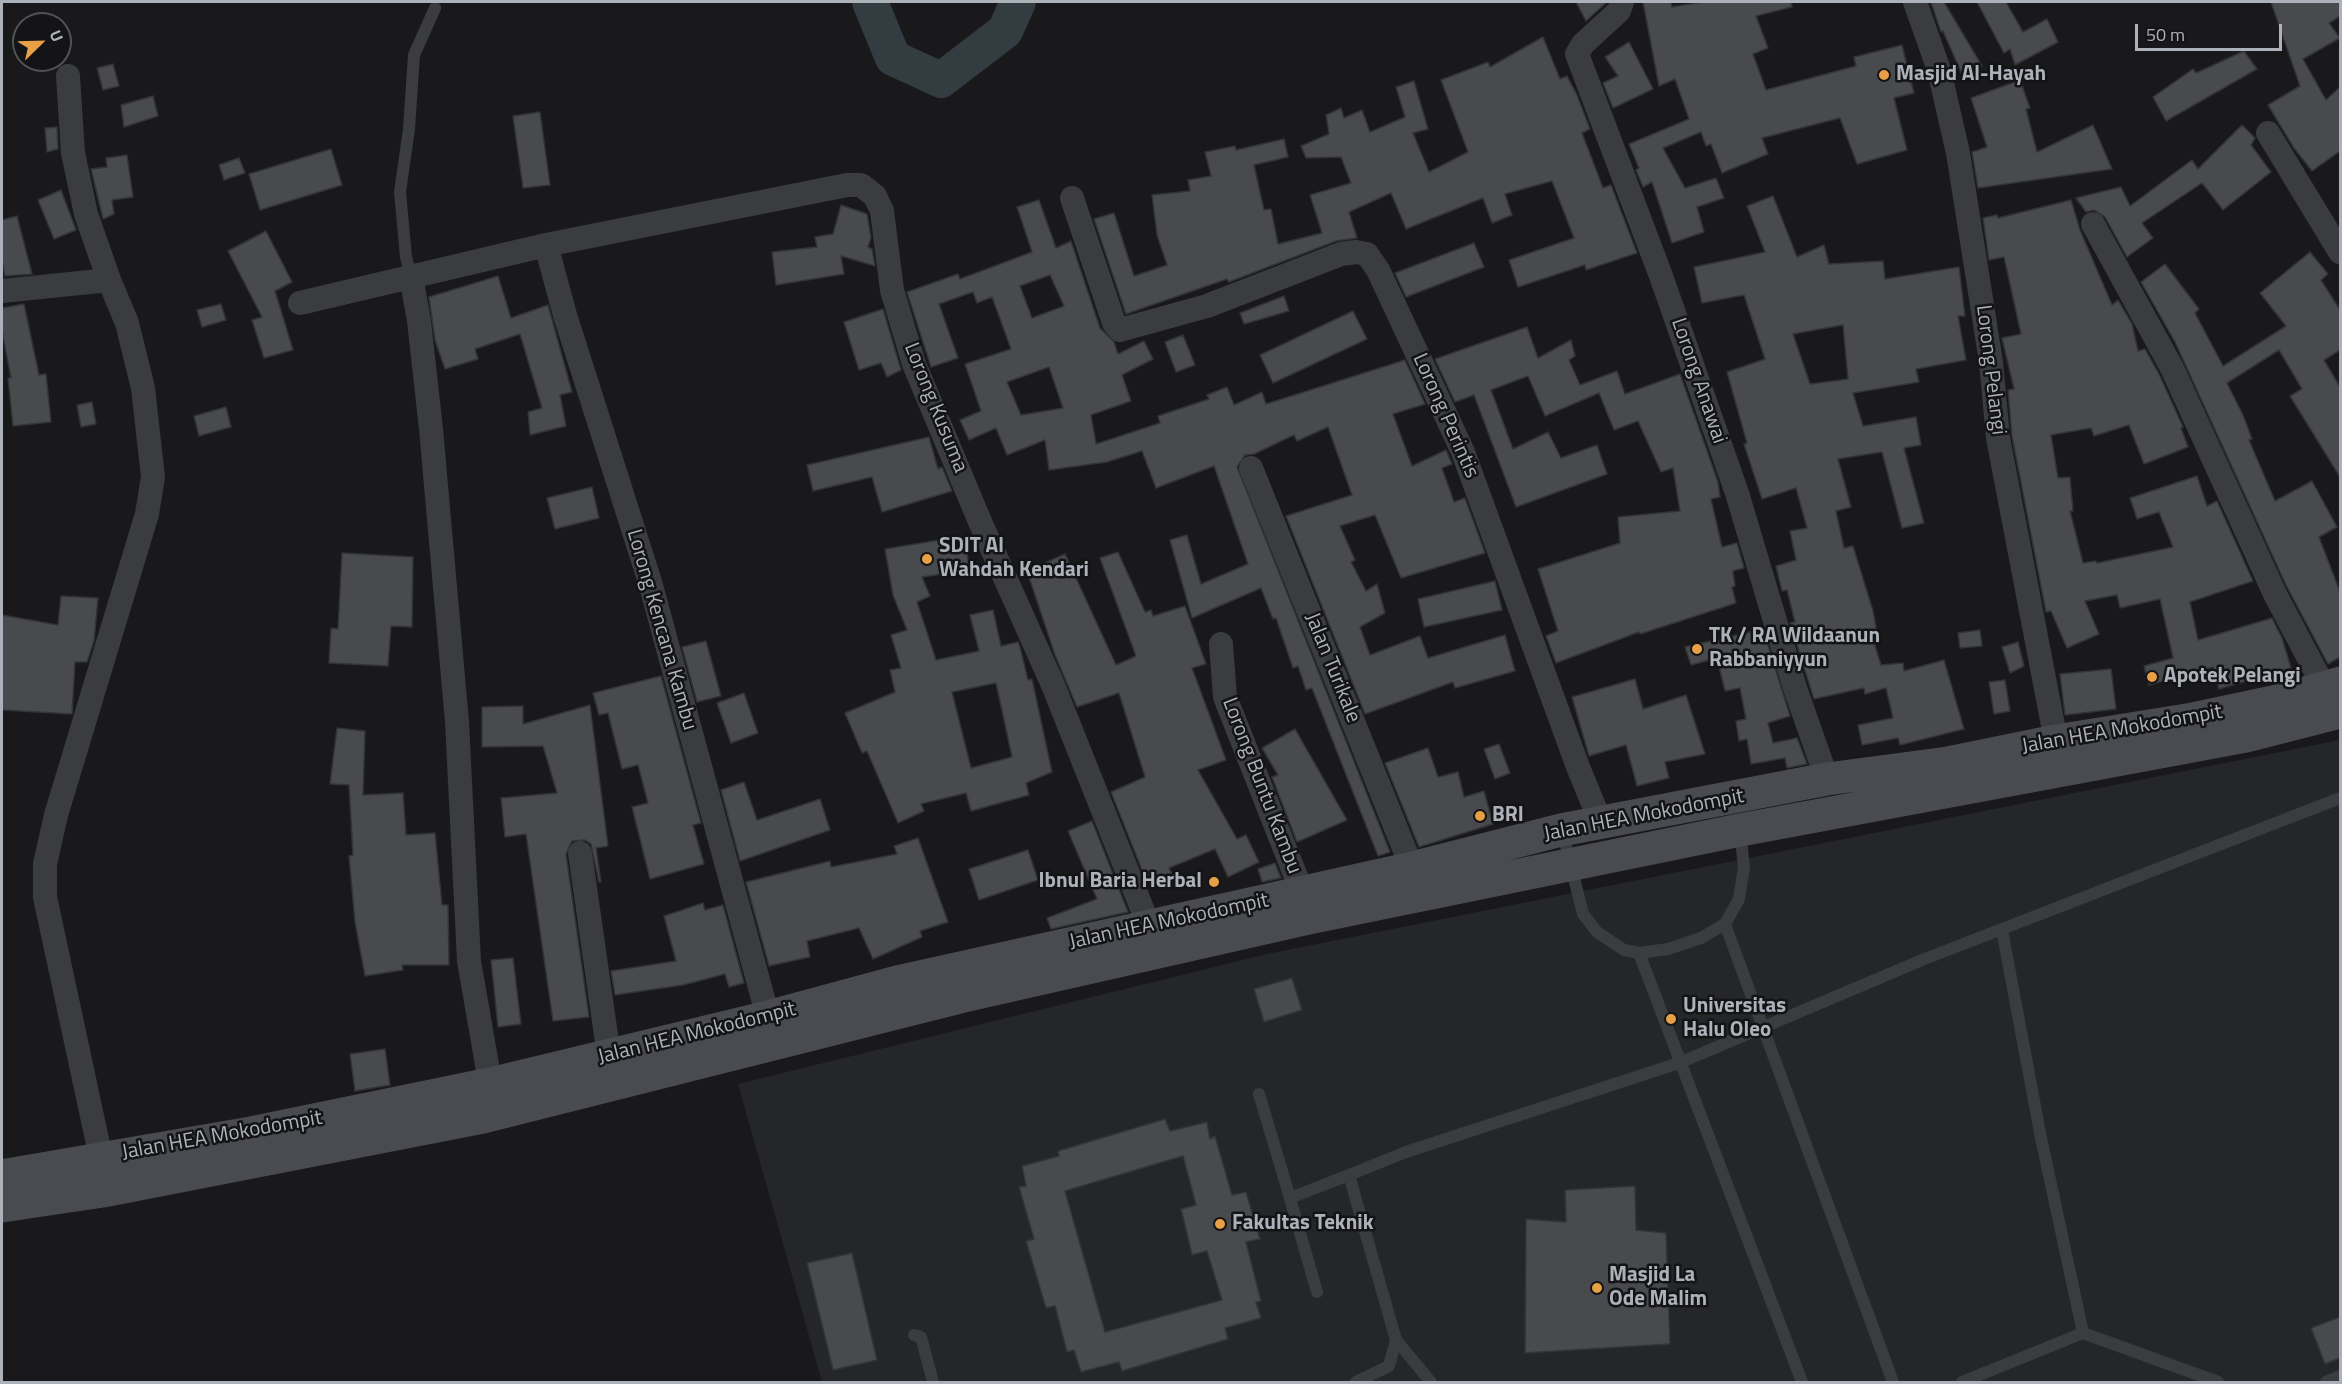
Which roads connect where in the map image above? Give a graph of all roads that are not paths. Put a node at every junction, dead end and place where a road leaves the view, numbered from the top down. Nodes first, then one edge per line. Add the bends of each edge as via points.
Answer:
1 (1622, 2) edge
2 (1915, 2) edge
3 (435, 8) dead end
4 (68, 76) dead end
5 (2268, 133) dead end
6 (1072, 198) dead end
7 (2093, 224) dead end
8 (546, 245) junction
9 (2340, 252) edge
10 (411, 276) junction
11 (109, 280) junction
12 (2, 291) edge
13 (300, 303) dead end
14 (1251, 468) dead end
15 (1221, 644) dead end
16 (2335, 695) edge
17 (2056, 741) junction
18 (2113, 746) junction
19 (1827, 779) junction
20 (2340, 798) edge
21 (1601, 823) junction
22 (1681, 825) junction
23 (1562, 830) junction
24 (1740, 830) junction
25 (580, 853) dead end
26 (1570, 863) junction
27 (1412, 868) junction
28 (1302, 892) junction
29 (1725, 924) junction
30 (1149, 926) junction
31 (2001, 930) junction
32 (1639, 953) junction
33 (1031, 967) junction
34 (768, 1017) junction
35 (1763, 1029) junction
36 (609, 1056) junction
37 (1679, 1063) junction
38 (1259, 1094) dead end
39 (493, 1099) junction
40 (101, 1158) junction
41 (1349, 1175) junction
42 (8, 1190) edge
43 (1290, 1198) junction
44 (1317, 1292) dead end
45 (2083, 1333) junction
46 (914, 1335) dead end
47 (1396, 1340) junction
48 (2340, 1376) edge
49 (933, 1383) edge
50 (1356, 1383) edge
51 (1431, 1383) edge
52 (1802, 1383) edge
53 (1893, 1383) edge
54 (1962, 1383) edge
55 (2218, 1383) edge
56 (2326, 1383) edge

1 - 19 street, Lorong Anawai via 1619,11 1577,54 1737,493 1795,688
2 - 17 street, Lorong Pelangi via 1939,70 1958,153 1991,362 1998,438
3 - 10 lane via 414,56 400,192
4 - 11 street via 73,153 86,214
5 - 9 street
6 - 21 street, Lorong Perintis via 1114,323 1120,330 1207,306 1341,254 1367,254 1463,452
7 - 16 street via 2172,368 2266,575
8 - 10 street, Lorong Kusuma
8 - 30 street, Lorong Kusuma via 847,185 861,185 875,196 882,211 892,290 914,364 1053,685
8 - 34 street, Lorong Kencana Kambu via 650,582
10 - 13 street, Lorong Kusuma
10 - 39 street via 430,418 457,722 469,961
11 - 12 street
11 - 40 street via 128,323 143,388 153,477 147,513 56,815 45,864 45,897
14 - 27 street, Jalan Turikale
15 - 28 street, Lorong Buntu Kambu via 1225,697
16 - 18 street, Jalan HEA Mokodompit via 2193,719
17 - 18 street, Jalan HEA Mokodompit
17 - 19 street, Jalan HEA Mokodompit via 1947,763
18 - 24 street, Jalan HEA Mokodompit
19 - 22 street, Jalan HEA Mokodompit
20 - 31 lane
21 - 22 street, Jalan HEA Mokodompit
21 - 23 street, Jalan HEA Mokodompit
22 - 24 street, Jalan HEA Mokodompit
22 - 26 street, Jalan HEA Mokodompit
23 - 26 lane
23 - 27 street, Jalan HEA Mokodompit
24 - 29 lane via 1744,867 1739,899
25 - 36 street
26 - 32 lane via 1584,914 1597,932 1624,950
26 - 33 street, Jalan HEA Mokodompit via 1298,920
27 - 28 street, Jalan HEA Mokodompit
28 - 30 street, Jalan HEA Mokodompit
29 - 32 lane via 1701,938
29 - 35 lane
30 - 33 street, Jalan HEA Mokodompit
31 - 35 lane
31 - 45 lane
32 - 37 lane
33 - 34 street, Jalan HEA Mokodompit via 901,981
33 - 39 street, Jalan HEA Mokodompit
34 - 36 street, Jalan HEA Mokodompit
35 - 37 lane
35 - 53 lane
36 - 39 street, Jalan HEA Mokodompit
37 - 41 lane via 1406,1152
37 - 52 lane
38 - 43 lane
39 - 40 street, Jalan HEA Mokodompit
39 - 42 street, Jalan HEA Mokodompit via 103,1191
40 - 42 street, Jalan HEA Mokodompit
41 - 43 lane
41 - 47 lane
43 - 44 lane
45 - 54 lane
45 - 55 lane
46 - 49 lane via 921,1337
47 - 50 lane via 1389,1366
47 - 51 lane
48 - 56 lane

